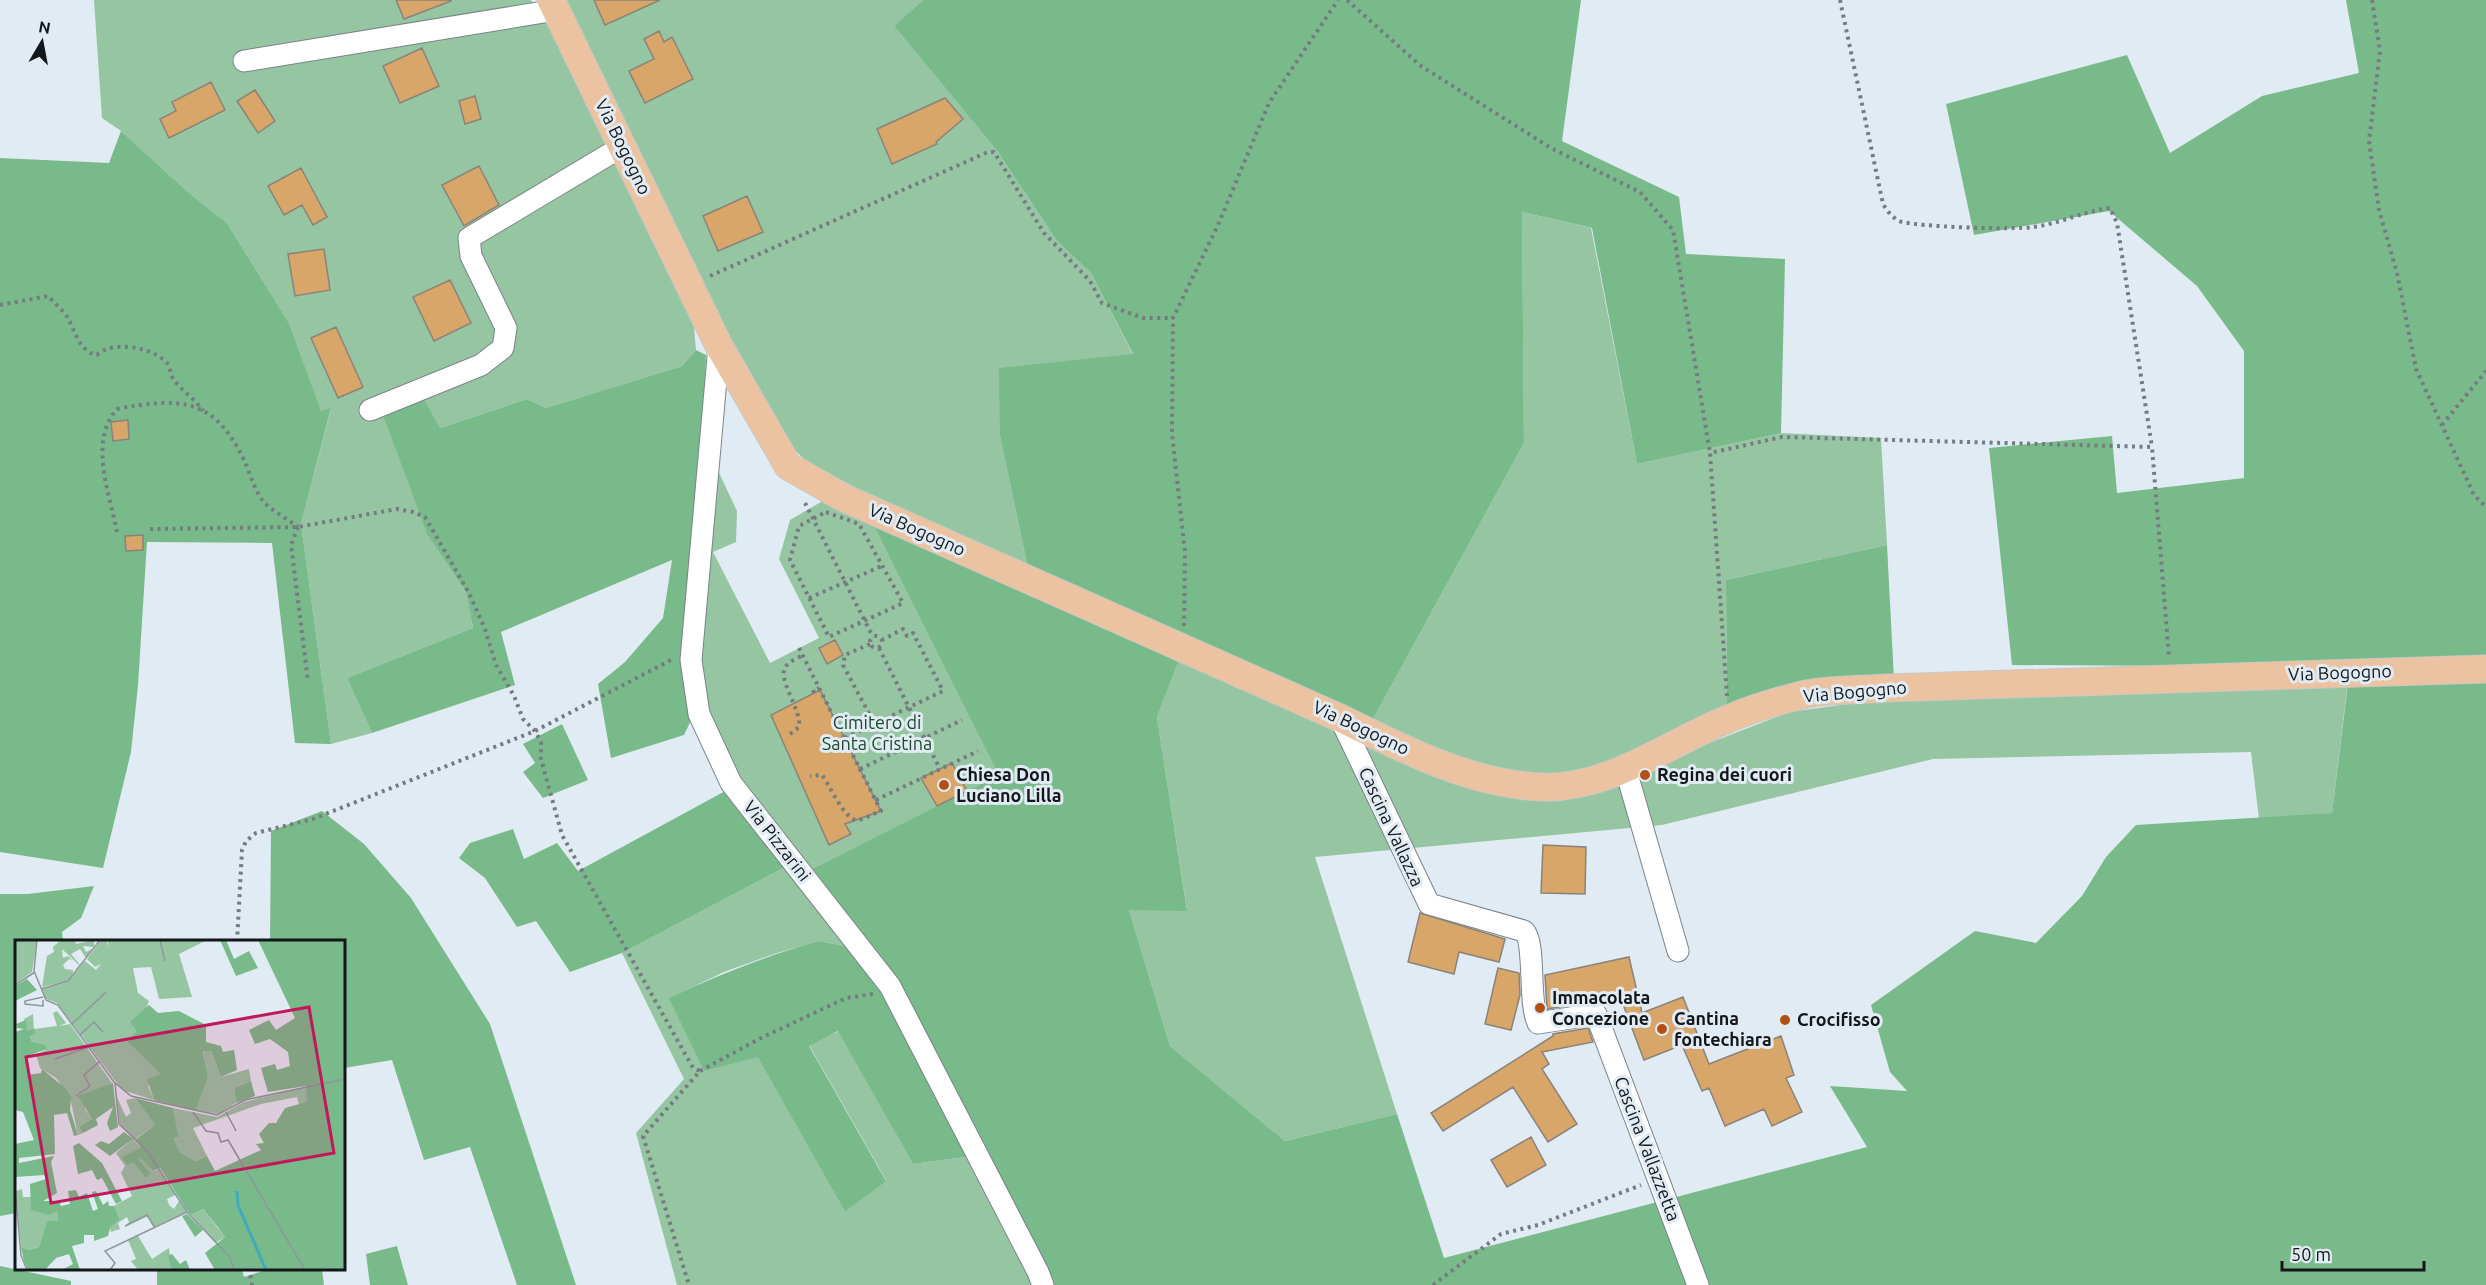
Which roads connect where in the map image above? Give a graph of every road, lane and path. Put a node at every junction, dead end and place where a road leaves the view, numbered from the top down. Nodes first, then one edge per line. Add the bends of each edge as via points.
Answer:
1 (1338, 0) edge
2 (1347, 0) edge
3 (1840, 0) edge
4 (2372, 0) edge
5 (553, 5) edge
6 (244, 60) dead end
7 (623, 146) junction
8 (690, 285) junction
9 (0, 305) edge
10 (1173, 318) junction
11 (719, 346) junction
12 (2486, 371) edge
13 (370, 410) dead end
14 (204, 412) junction
15 (2442, 425) junction
16 (2152, 447) junction
17 (1710, 453) junction
18 (804, 500) dead end
19 (2486, 507) edge
20 (813, 519) junction
21 (298, 527) junction
22 (150, 529) dead end
23 (117, 532) dead end
24 (882, 566) junction
25 (845, 582) junction
26 (809, 598) junction
27 (865, 621) junction
28 (873, 636) junction
29 (882, 640) junction
30 (870, 644) junction
31 (799, 648) dead end
32 (879, 648) junction
33 (1184, 648) junction
34 (692, 649) junction
35 (803, 655) junction
36 (2486, 669) edge
37 (2171, 679) junction
38 (308, 681) dead end
39 (819, 688) junction
40 (814, 693) dead end
41 (909, 707) junction
42 (1340, 718) junction
43 (1728, 719) junction
44 (962, 720) dead end
45 (874, 723) junction
46 (535, 731) junction
47 (790, 734) dead end
48 (844, 738) junction
49 (924, 738) junction
50 (978, 751) dead end
51 (1625, 767) junction
52 (860, 769) junction
53 (940, 769) junction
54 (810, 776) dead end
55 (876, 800) junction
56 (237, 940) edge
57 (1678, 951) dead end
58 (894, 994) junction
59 (1594, 1014) joint
60 (700, 1071) junction
61 (1658, 1178) junction
62 (249, 1270) edge
63 (252, 1285) edge
64 (689, 1285) edge
65 (1043, 1285) edge
66 (1433, 1285) edge
67 (1698, 1285) edge

1 - 10 path via 1269,103 1218,225
2 - 17 path via 1421,66 1551,148 1640,192 1673,230
3 - 16 path via 1883,204 1899,221 1934,226 2033,227 2096,210 2113,211
4 - 15 path via 2380,51 2369,141 2379,210 2397,273 2416,369
5 - 6 street
5 - 7 main road, Via Bogogno
7 - 8 main road, Via Bogogno
7 - 13 street via 469,238 471,256 506,328 503,348 481,365
8 - 10 path via 994,152 1044,233 1090,281 1102,303 1143,318
8 - 11 main road, Via Bogogno
9 - 14 path via 48,296 91,354 126,348 158,356
10 - 33 path via 1172,434 1185,552
11 - 33 main road, Via Bogogno via 788,466 842,497
11 - 34 street, Via Pizzarini
12 - 15 path
14 - 21 path via 217,419 233,439 263,502
14 - 23 path via 176,401 117,409 108,419 102,464
15 - 19 path via 2474,495
16 - 17 path via 1782,437
16 - 37 path
17 - 43 path
18 - 20 path
20 - 24 path via 826,512 859,524
20 - 25 path
20 - 26 path via 799,526 790,560
21 - 22 path
21 - 38 path via 291,545
21 - 46 path via 398,509 425,517 469,593 496,665 523,719
24 - 25 path
24 - 27 path via 903,603
25 - 26 path
25 - 27 path
26 - 27 path via 829,638
27 - 28 path
28 - 29 path
28 - 30 path
29 - 32 path
29 - 41 path via 903,629 907,636 913,633 943,691
30 - 32 path
30 - 45 path via 845,656 843,665
31 - 35 path
32 - 41 path
33 - 42 main road, Via Bogogno
34 - 46 path
34 - 58 street, Via Pizzarini via 699,714 731,783
35 - 39 path
35 - 47 path via 787,665 783,673 800,716 799,727
36 - 37 main road, Via Bogogno
37 - 43 main road, Via Bogogno via 1803,694
39 - 40 path
39 - 48 path
41 - 45 path
41 - 49 path
42 - 51 main road, Via Bogogno via 1400,747 1485,780 1542,787 1575,784
42 - 59 street, Cascina Vallazza via 1425,899 1436,908 1528,935 1538,1023
43 - 51 main road, Via Bogogno
44 - 49 path
45 - 48 path
46 - 56 path via 313,819 256,833 242,850
46 - 60 path via 541,742 541,759 562,835 693,1068
48 - 52 path
49 - 52 path
49 - 53 path
50 - 53 path
51 - 57 street
52 - 55 path
53 - 55 path
54 - 55 path via 822,775 853,819 881,811
58 - 60 path via 846,998
58 - 65 street, Via Pizzarini
59 - 61 street, Cascina Vallazzetta
60 - 64 path via 644,1136
61 - 66 path via 1538,1225 1501,1234
61 - 67 street, Cascina Vallazzetta
62 - 63 path

